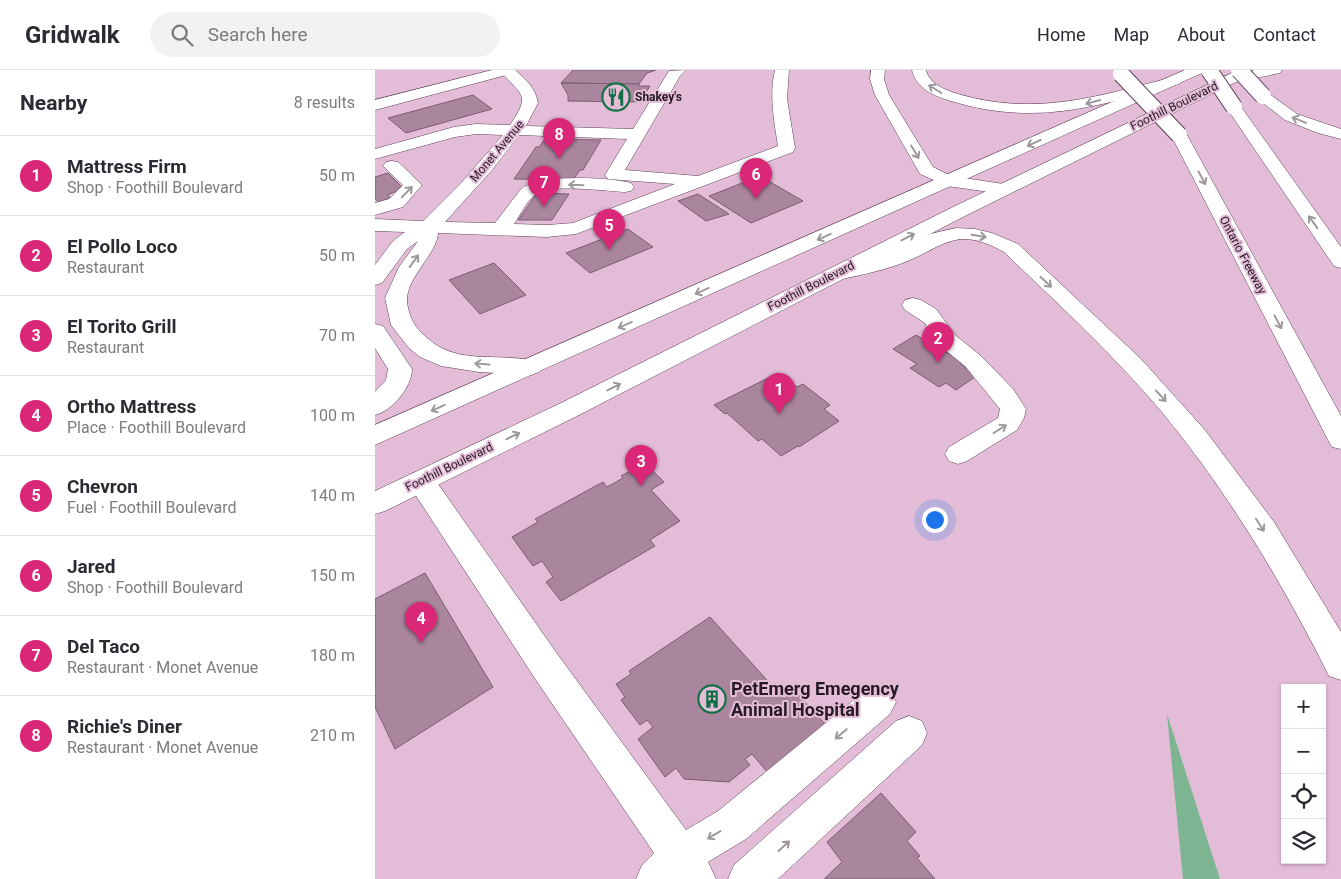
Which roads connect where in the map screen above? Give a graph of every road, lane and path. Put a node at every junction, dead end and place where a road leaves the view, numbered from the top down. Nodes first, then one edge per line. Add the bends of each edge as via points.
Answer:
1 (472, 70) edge
2 (507, 70) edge
3 (679, 70) edge
4 (782, 70) edge
5 (878, 70) edge
6 (919, 70) edge
7 (1145, 70) edge
8 (1197, 70) edge
9 (1209, 70) edge
10 (1239, 70) edge
11 (1248, 70) edge
12 (1275, 70) edge
13 (1118, 72) edge
14 (1227, 80) junction
15 (1174, 81) junction
16 (375, 95) edge
17 (375, 105) edge
18 (516, 130) junction
19 (638, 134) junction
20 (1341, 134) edge
21 (1179, 135) junction
22 (375, 154) edge
23 (392, 166) dead end
24 (702, 180) junction
25 (947, 182) junction
26 (625, 187) dead end
27 (1004, 189) junction
28 (375, 209) edge
29 (375, 225) edge
30 (429, 226) junction
31 (501, 229) junction
32 (1341, 262) edge
33 (833, 275) junction
34 (376, 278) edge
35 (913, 306) dead end
36 (375, 332) edge
37 (531, 367) junction
38 (375, 406) edge
39 (375, 436) edge
40 (1341, 440) edge
41 (958, 454) dead end
42 (421, 480) junction
43 (375, 503) edge
44 (1341, 665) edge
45 (878, 702) dead end
46 (909, 734) dead end
47 (677, 871) edge
48 (748, 879) edge

1 - 16 main road
2 - 17 main road
2 - 18 main road, Monet Avenue via 525,88 530,104
3 - 19 main road
4 - 24 main road via 781,116 787,148
5 -> 25 main road via 882,95 926,170
15 -> 6 main road via 1072,107 1010,110 979,106 943,94 930,87
7 - 21 main road, Ontario Freeway, bridge
8 - 15 main road, Foothill Boulevard
32 -> 9 main road, bridge
20 -> 10 main road, bridge via 1291,117 1263,96
11 - 14 main road, Foothill Boulevard
12 - 14 main road
13 - 21 main road, bridge
14 - 27 main road, Foothill Boulevard
15 -> 25 main road, Foothill Boulevard
18 - 19 main road
18 - 22 main road via 453,132
18 - 30 main road, Monet Avenue
19 - 24 main road via 613,174
21 -> 40 main road, Ontario Freeway
28 -> 23 main road via 396,203 413,185
24 - 31 main road via 576,228 547,231
25 - 27 main road
25 -> 37 main road, Foothill Boulevard
26 -> 31 main road via 549,184 536,187 526,194
33 -> 27 main road, Foothill Boulevard
29 - 30 main road
30 - 31 main road
30 - 34 main road, Monet Avenue via 401,244
37 -> 30 main road, Monet Avenue via 441,358 417,343 402,326 396,298 409,267 428,242
42 -> 33 main road, Foothill Boulevard via 570,409
33 -> 44 main road via 889,261 938,238 952,235 979,235 1011,248 1108,340 1205,448 1285,563
41 -> 35 main road via 1008,424 1013,409 973,361 939,331 935,321
36 - 38 main road via 399,365 401,376 396,386
37 -> 39 main road, Foothill Boulevard
42 - 43 main road, Foothill Boulevard
42 - 47 main road via 551,673
45 -> 47 main road
48 -> 46 main road

